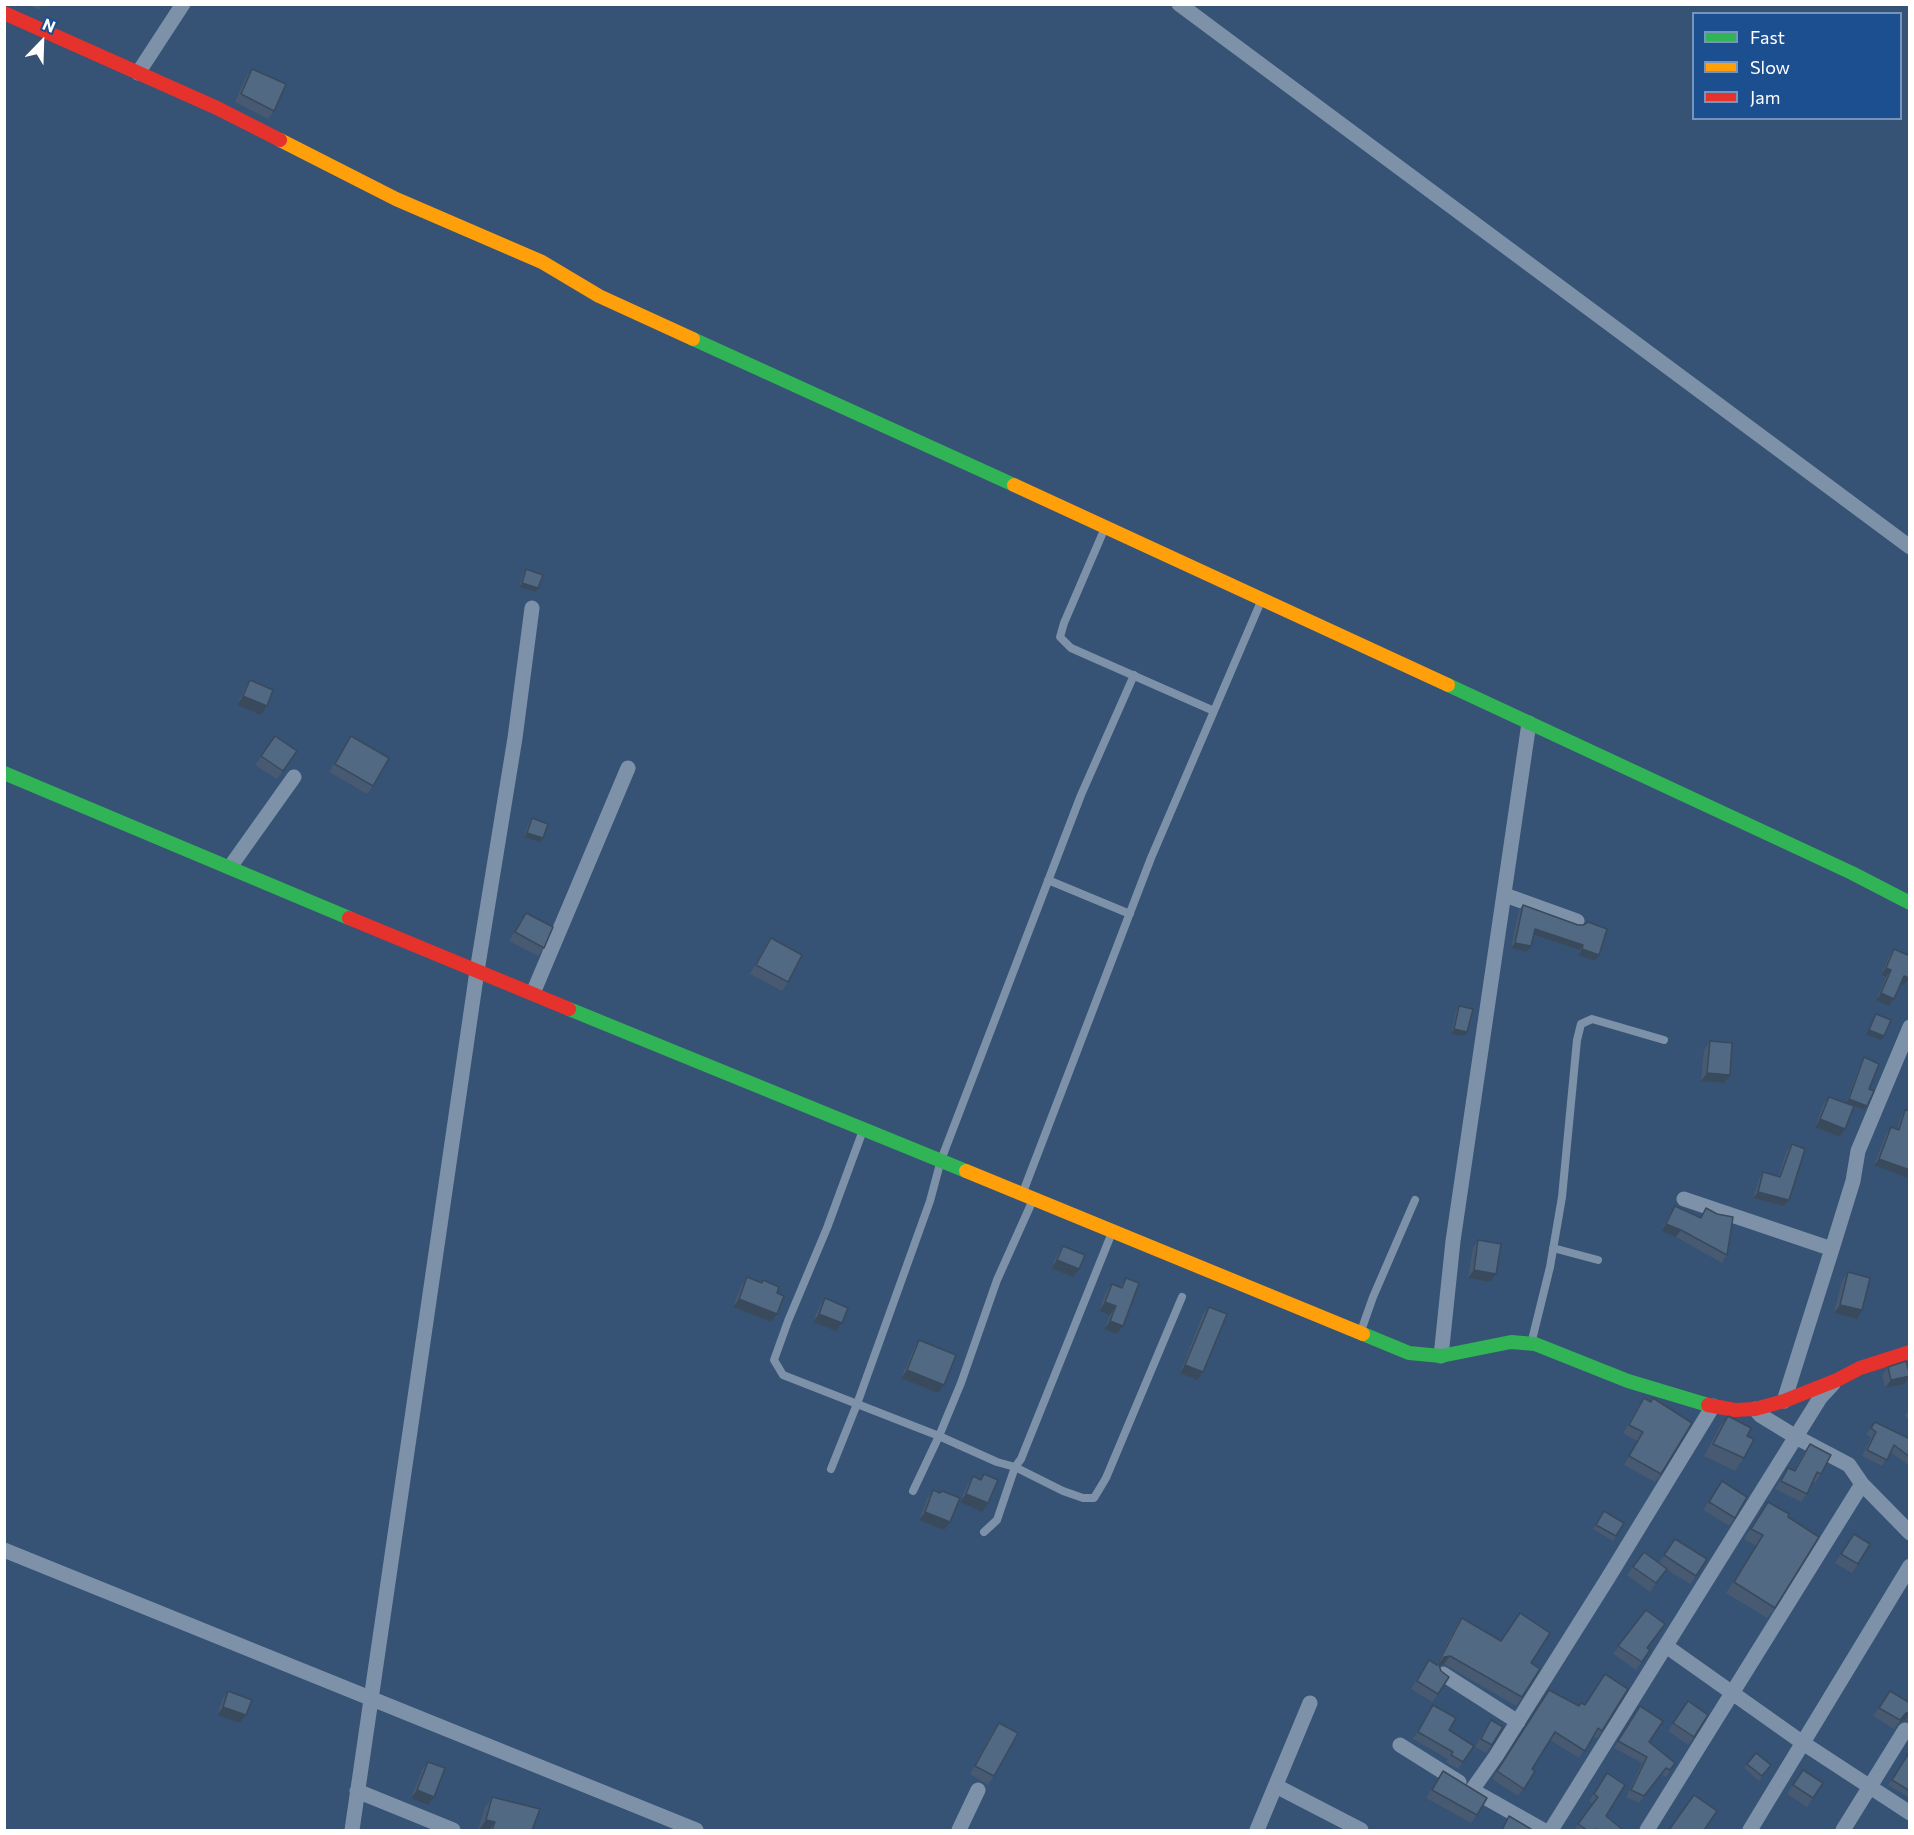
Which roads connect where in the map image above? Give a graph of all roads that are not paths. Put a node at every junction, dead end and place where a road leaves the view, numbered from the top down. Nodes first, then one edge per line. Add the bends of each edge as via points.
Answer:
1 (1179, 4) edge
2 (181, 5) edge
3 (4, 13) edge
4 (138, 73) junction
5 (1106, 526) junction
6 (1910, 547) edge
7 (1262, 598) junction
8 (532, 608) dead end
9 (1134, 675) junction
10 (1214, 711) junction
11 (1529, 723) junction
12 (628, 768) dead end
13 (4, 773) edge
14 (294, 777) dead end
15 (230, 867) junction
16 (1048, 880) junction
17 (1505, 895) junction
18 (1910, 903) edge
19 (1130, 914) junction
20 (1577, 921) dead end
21 (477, 971) junction
22 (533, 993) junction
23 (1910, 1027) edge
24 (1664, 1040) dead end
25 (864, 1128) junction
26 (941, 1160) junction
27 (1028, 1196) junction
28 (1684, 1199) dead end
29 (1415, 1200) dead end
30 (1113, 1230) junction
31 (1553, 1248) junction
32 (1832, 1249) junction
33 (1598, 1260) dead end
34 (1182, 1297) dead end
35 (1360, 1333) junction
36 (1531, 1345) junction
37 (1910, 1352) edge
38 (1441, 1356) junction
39 (1837, 1380) junction
40 (1784, 1401) junction
41 (857, 1404) junction
42 (1713, 1406) junction
43 (1755, 1409) junction
44 (939, 1436) junction
45 (1796, 1437) junction
46 (1015, 1467) junction
47 (831, 1469) dead end
48 (1862, 1484) junction
49 (913, 1491) dead end
50 (984, 1532) dead end
51 (1910, 1533) edge
52 (4, 1550) edge
53 (1910, 1566) edge
54 (1903, 1587) edge
55 (1666, 1646) junction
56 (1443, 1674) edge
57 (1732, 1692) junction
58 (370, 1699) junction
59 (1310, 1703) dead end
60 (1518, 1722) junction
61 (1905, 1730) dead end
62 (1803, 1743) junction
63 (1400, 1745) dead end
64 (1276, 1785) junction
65 (1869, 1786) junction
66 (978, 1790) dead end
67 (1472, 1790) junction
68 (357, 1791) junction
69 (1910, 1813) edge
70 (1342, 1826) edge
71 (352, 1830) edge
72 (453, 1830) edge
73 (696, 1830) edge
74 (959, 1830) edge
75 (1257, 1830) edge
76 (1361, 1830) edge
77 (1543, 1830) edge
78 (1551, 1830) edge
79 (1647, 1830) edge
80 (1750, 1830) edge
81 (1843, 1830) edge

1 - 6 street
2 - 4 street
3 - 4 street
4 - 5 street via 217,108 396,199 542,262 599,296
5 - 7 street
5 - 9 lane via 1060,637 1071,648
7 - 10 lane
7 - 11 street
8 - 21 street
9 - 10 lane
9 - 16 lane
10 - 19 lane
11 - 17 street
11 - 18 street
12 - 22 street
13 - 15 street
14 - 15 street
15 - 21 street
16 - 19 lane
16 - 26 lane
17 - 20 street
17 - 38 street via 1452,1241
19 - 27 lane
21 - 22 street
21 - 58 street
22 - 25 street
23 - 32 street via 1858,1151
24 - 31 lane via 1592,1019 1581,1024
25 - 26 street
25 - 41 lane via 774,1360 783,1375
26 - 27 street
26 - 41 lane
27 - 30 street
27 - 44 lane
28 - 32 street
29 - 35 lane
30 - 35 street
30 - 46 lane
31 - 33 lane
31 - 36 lane
32 - 40 street
34 - 46 lane via 1094,1498 1063,1491
35 - 38 street via 1409,1353
36 - 38 street via 1511,1341
36 - 42 street via 1628,1381
37 - 39 street
39 - 40 street
39 - 45 street via 1820,1398
40 - 43 street
41 - 44 lane
41 - 47 lane
42 - 43 street
42 - 60 street
43 - 45 street
44 - 46 lane
44 - 49 lane
45 - 48 street via 1849,1465
45 - 55 street
46 - 50 lane via 997,1520
48 - 51 street
48 - 57 street
52 - 58 street
53 - 54 street
54 - 62 street
55 - 57 street
55 - 78 street
56 - 60 street
57 - 62 street
57 - 79 street
58 - 68 street
58 - 73 street
59 - 64 street
60 - 67 street
61 - 65 street
62 - 65 street
62 - 80 street
63 - 67 street
64 - 70 street
64 - 75 street
65 - 69 street
65 - 81 street
66 - 74 street
67 - 77 street
68 - 71 street
68 - 72 street
70 - 76 street

